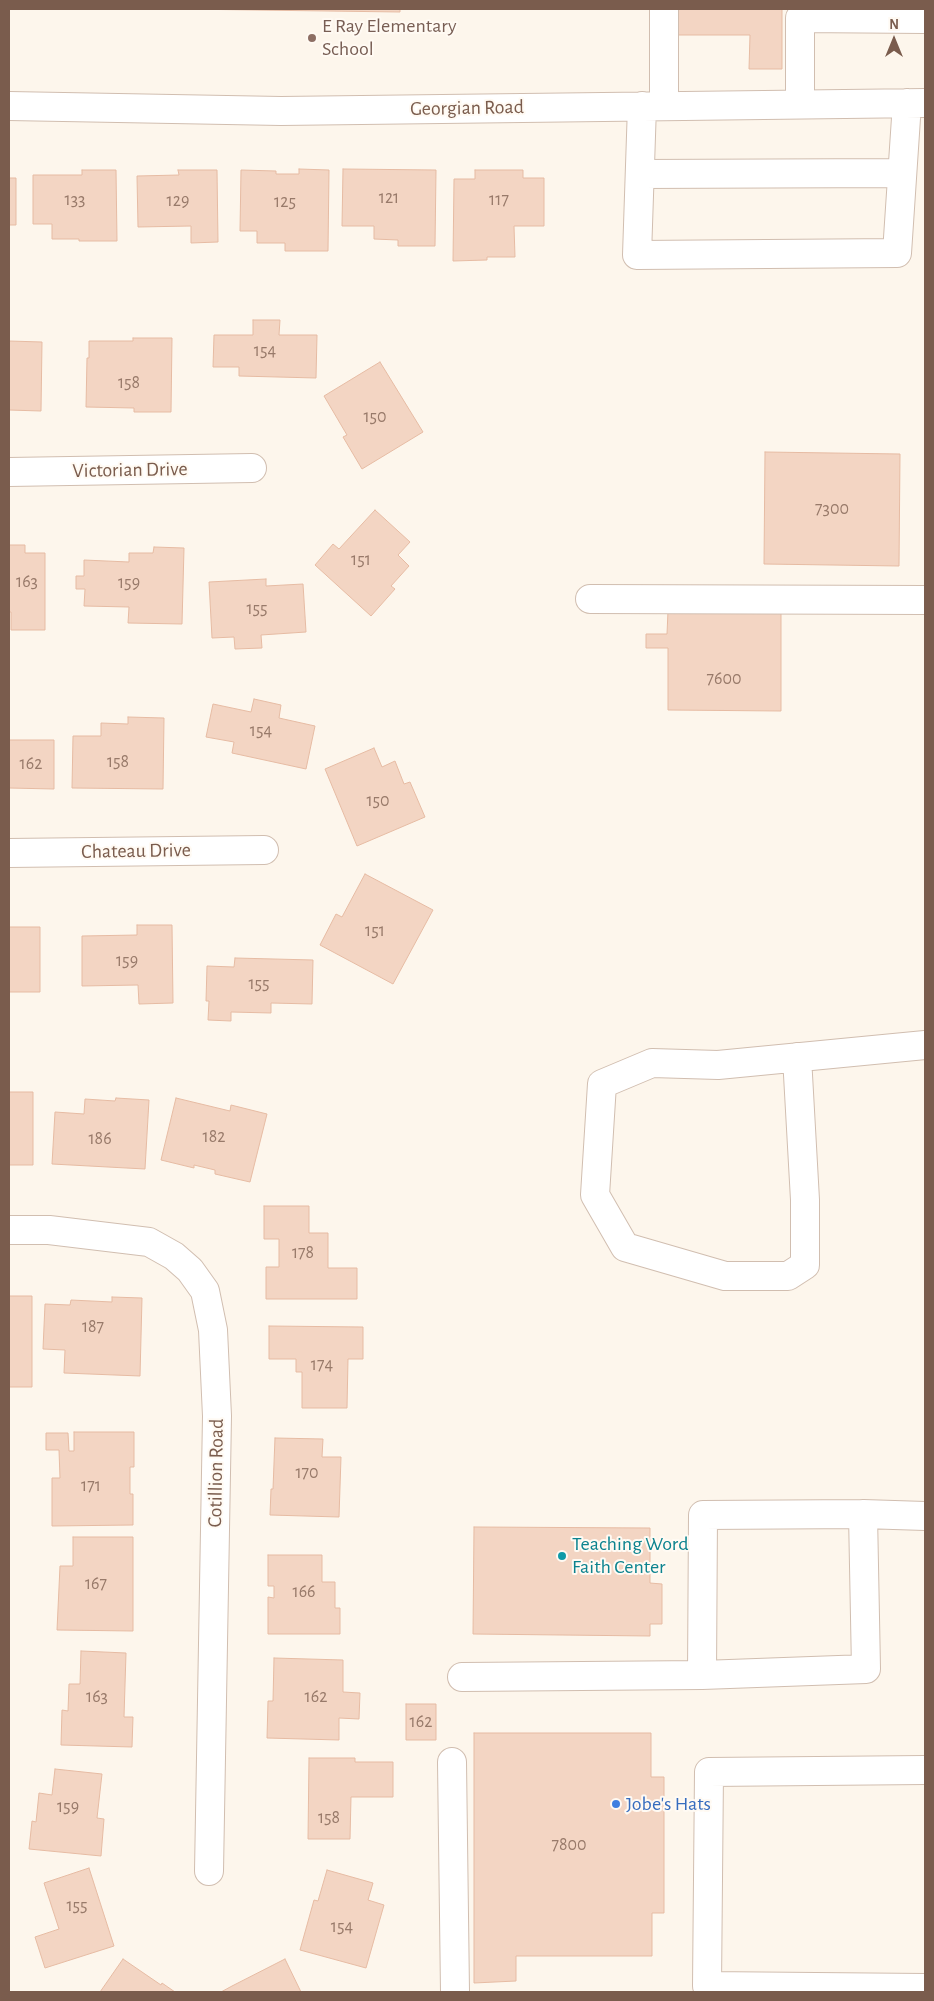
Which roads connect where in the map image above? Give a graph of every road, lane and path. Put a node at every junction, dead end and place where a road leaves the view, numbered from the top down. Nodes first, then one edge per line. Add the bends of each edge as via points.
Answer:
1 (664, 9) edge
2 (925, 19) edge
3 (916, 103) edge
4 (800, 104) junction
5 (9, 106) edge
6 (653, 106) junction
7 (902, 173) junction
8 (640, 174) junction
9 (252, 468) dead end
10 (9, 472) edge
11 (590, 599) dead end
12 (925, 600) edge
13 (264, 850) dead end
14 (9, 853) edge
15 (925, 1045) edge
16 (797, 1058) junction
17 (9, 1230) edge
18 (863, 1514) junction
19 (925, 1516) edge
20 (702, 1675) junction
21 (462, 1677) dead end
22 (452, 1762) dead end
23 (925, 1770) edge
24 (209, 1872) dead end
25 (925, 1988) edge
26 (701, 1989) edge
27 (455, 1992) edge

1 - 6 street
2 - 4 street via 800,18
3 - 4 street, Georgian Road
3 - 7 street
4 - 6 street, Georgian Road
5 - 6 street, Georgian Road via 281,111
6 - 8 street
7 - 8 street
7 - 8 street via 897,253 638,255
9 - 10 street, Victorian Drive
11 - 12 street
13 - 14 street, Chateau Drive
15 - 16 street
16 - 16 street via 718,1064 652,1062 602,1084 595,1195 625,1246 725,1276 788,1276 805,1265 805,1200
17 - 24 street, Cotillion Road via 50,1230 149,1242 174,1256 190,1270 205,1291 213,1330 217,1416
18 - 19 street
18 - 20 street via 866,1669
18 - 20 street via 703,1515
20 - 21 street
22 - 27 street
23 - 26 street via 709,1772
25 - 26 street

